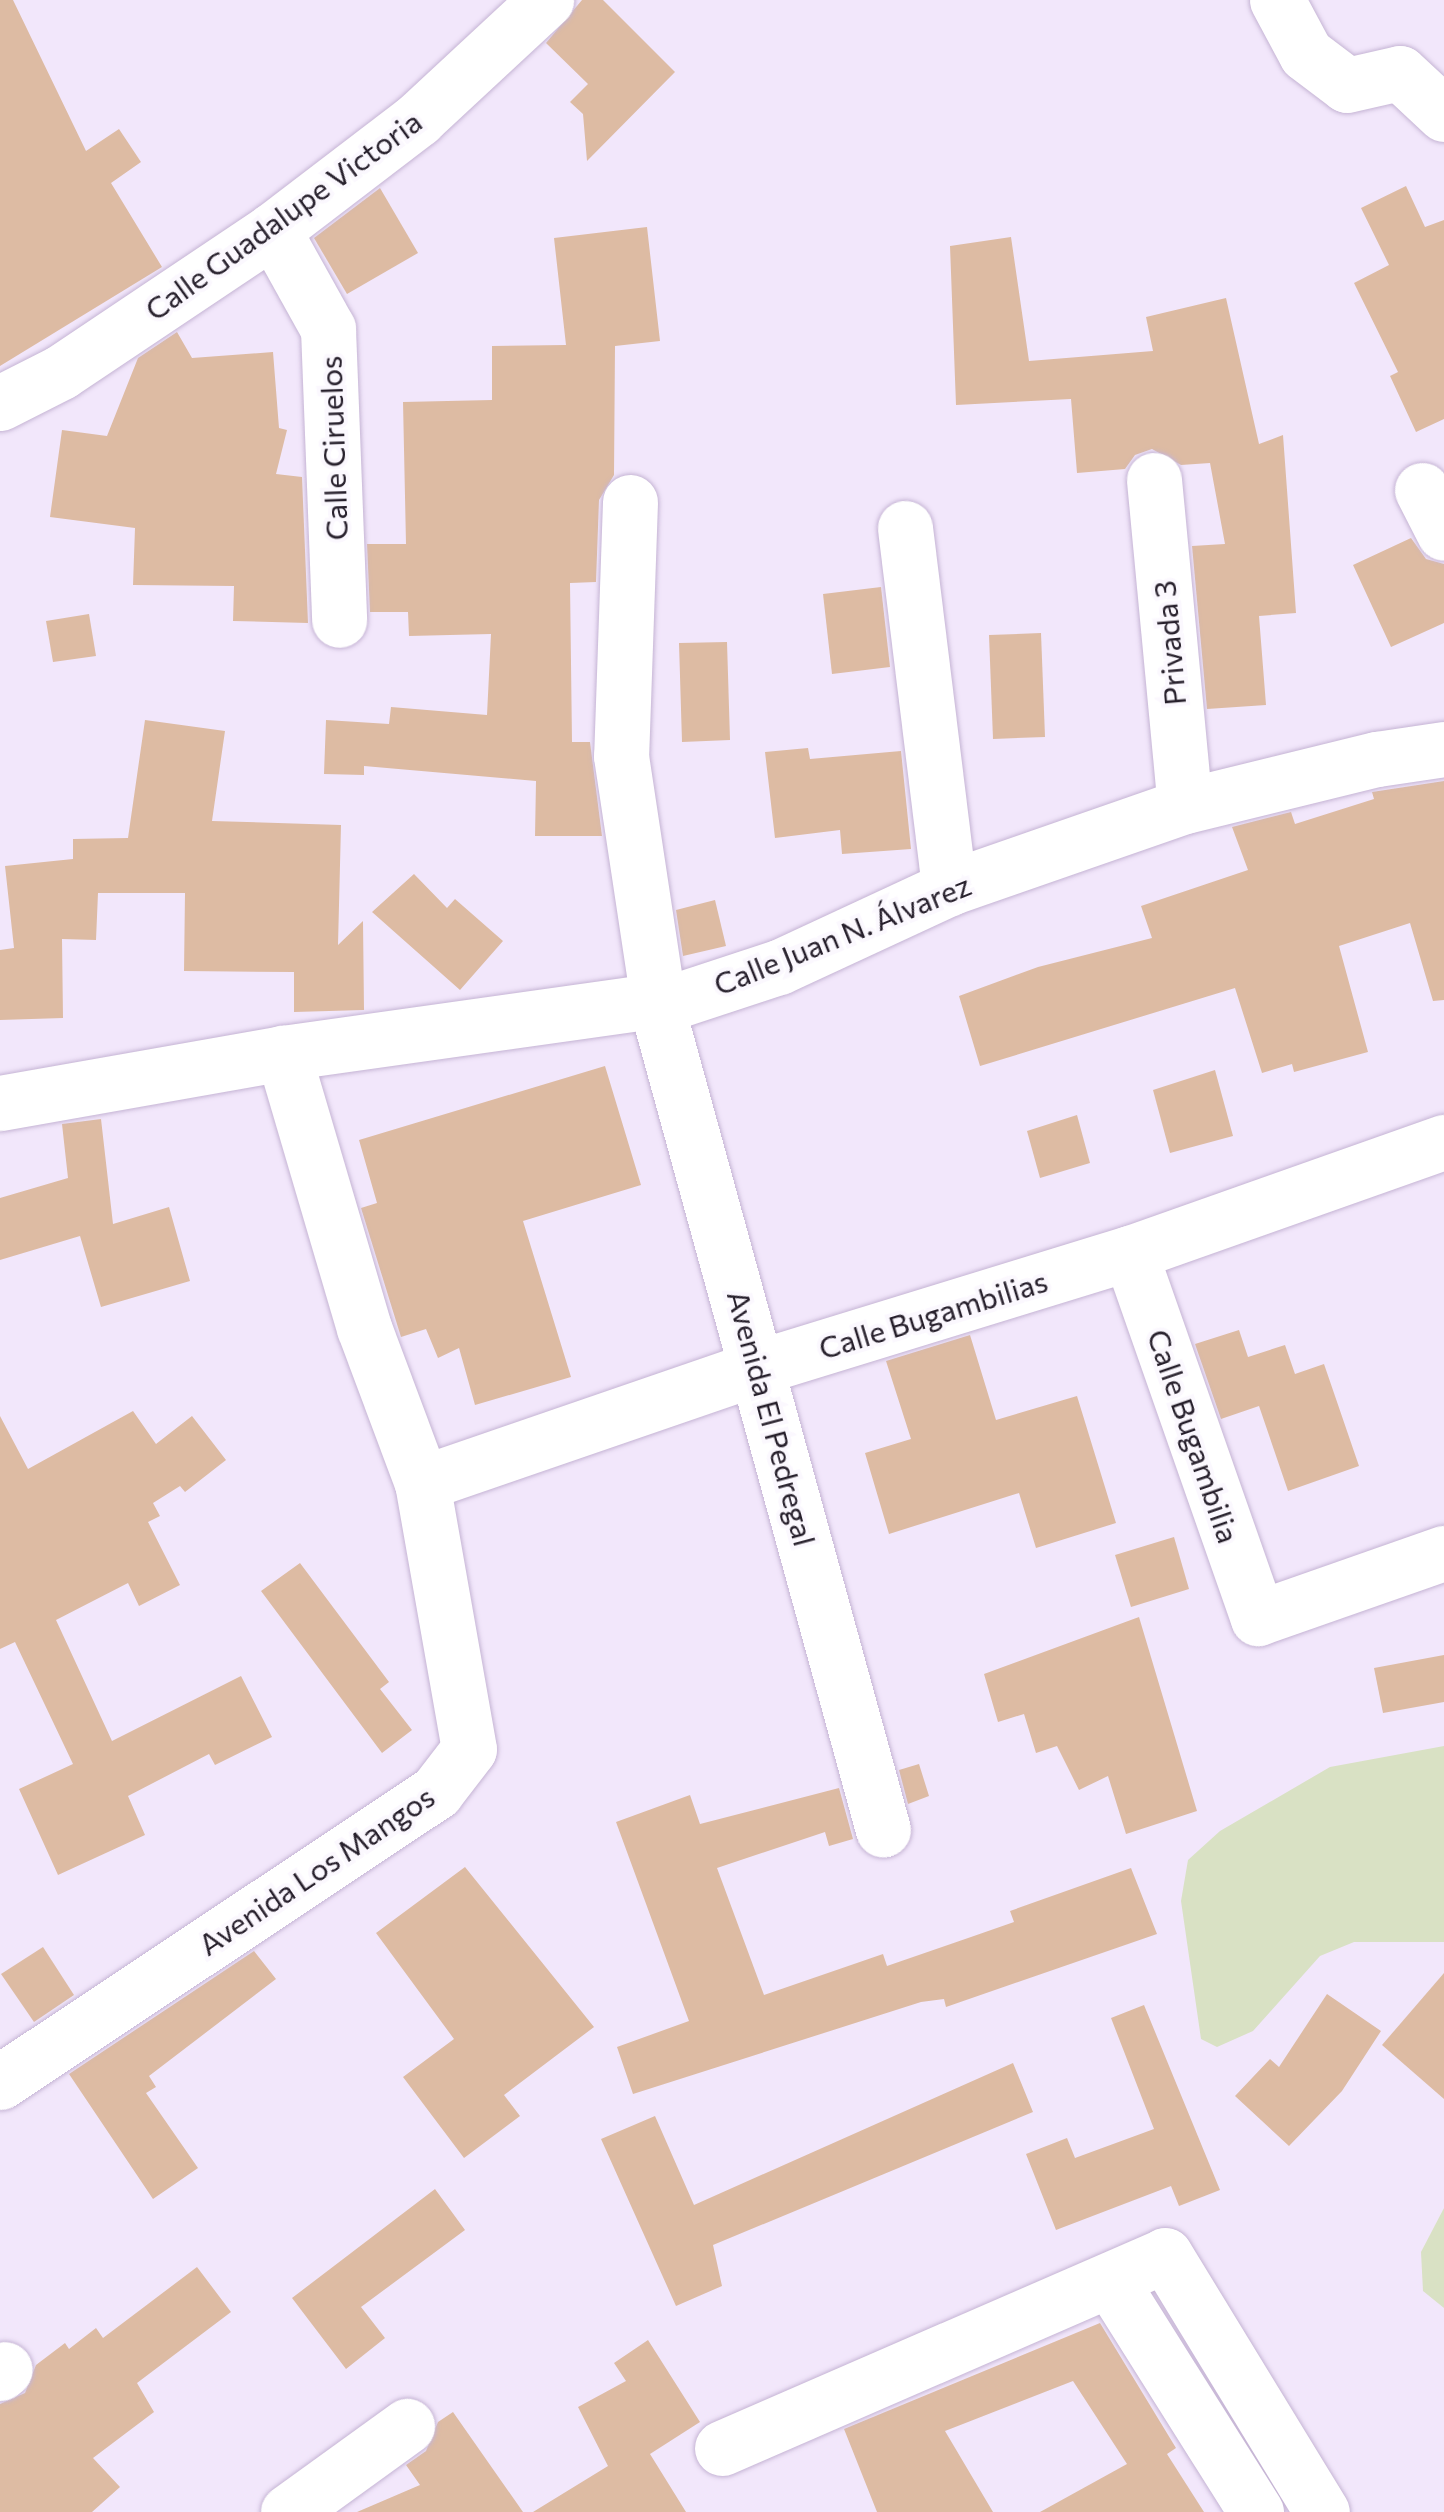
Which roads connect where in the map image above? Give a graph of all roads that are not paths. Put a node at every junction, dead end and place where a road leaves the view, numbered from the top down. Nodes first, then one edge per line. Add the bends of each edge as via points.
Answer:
1 (546, 0) edge
2 (1277, 0) edge
3 (1444, 114) edge
4 (273, 230) junction
5 (0, 403) edge
6 (1154, 480) dead end
7 (630, 502) dead end
8 (904, 528) dead end
9 (339, 620) dead end
10 (1444, 750) edge
11 (1185, 806) junction
12 (948, 888) junction
13 (657, 1003) junction
14 (283, 1053) junction
15 (0, 1103) edge
16 (1444, 1142) edge
17 (1130, 1253) junction
18 (758, 1368) junction
19 (422, 1483) junction
20 (1444, 1553) edge
21 (883, 1830) dead end
22 (0, 2082) edge
23 (1110, 2280) junction
24 (407, 2426) dead end
25 (722, 2448) dead end
26 (288, 2512) edge
27 (1256, 2512) edge
28 (1322, 2512) edge

1 - 4 street, Calle Guadalupe Victoria via 418,120
2 - 3 street via 1306,54 1346,85 1400,73
4 - 5 street, Calle Guadalupe Victoria via 61,372
4 - 9 street, Calle Ciruelos via 328,329
6 - 11 street, Privada 3
7 - 13 street, Avenida El Pedregal via 621,756
8 - 12 street
10 - 11 street, Calle Juan N. Álvarez via 1377,759
11 - 12 street, Calle Juan N. Álvarez
12 - 13 street, Calle Juan N. Álvarez via 779,967
13 - 14 street, Calle Juan N. Álvarez
13 - 18 street, Avenida El Pedregal
14 - 15 street, Calle Juan N. Álvarez
14 - 19 street, Avenida Los Mangos via 364,1328
16 - 17 street, Calle Bugambilias
17 - 18 street, Calle Bugambilias
17 - 20 street, Calle Bugambilia via 1258,1618
18 - 19 street, Calle Bugambilias
18 - 21 street, Avenida El Pedregal
19 - 22 street, Avenida Los Mangos via 469,1749 436,1792
23 - 25 street
23 - 27 street
23 - 28 street via 1165,2256
24 - 26 street

